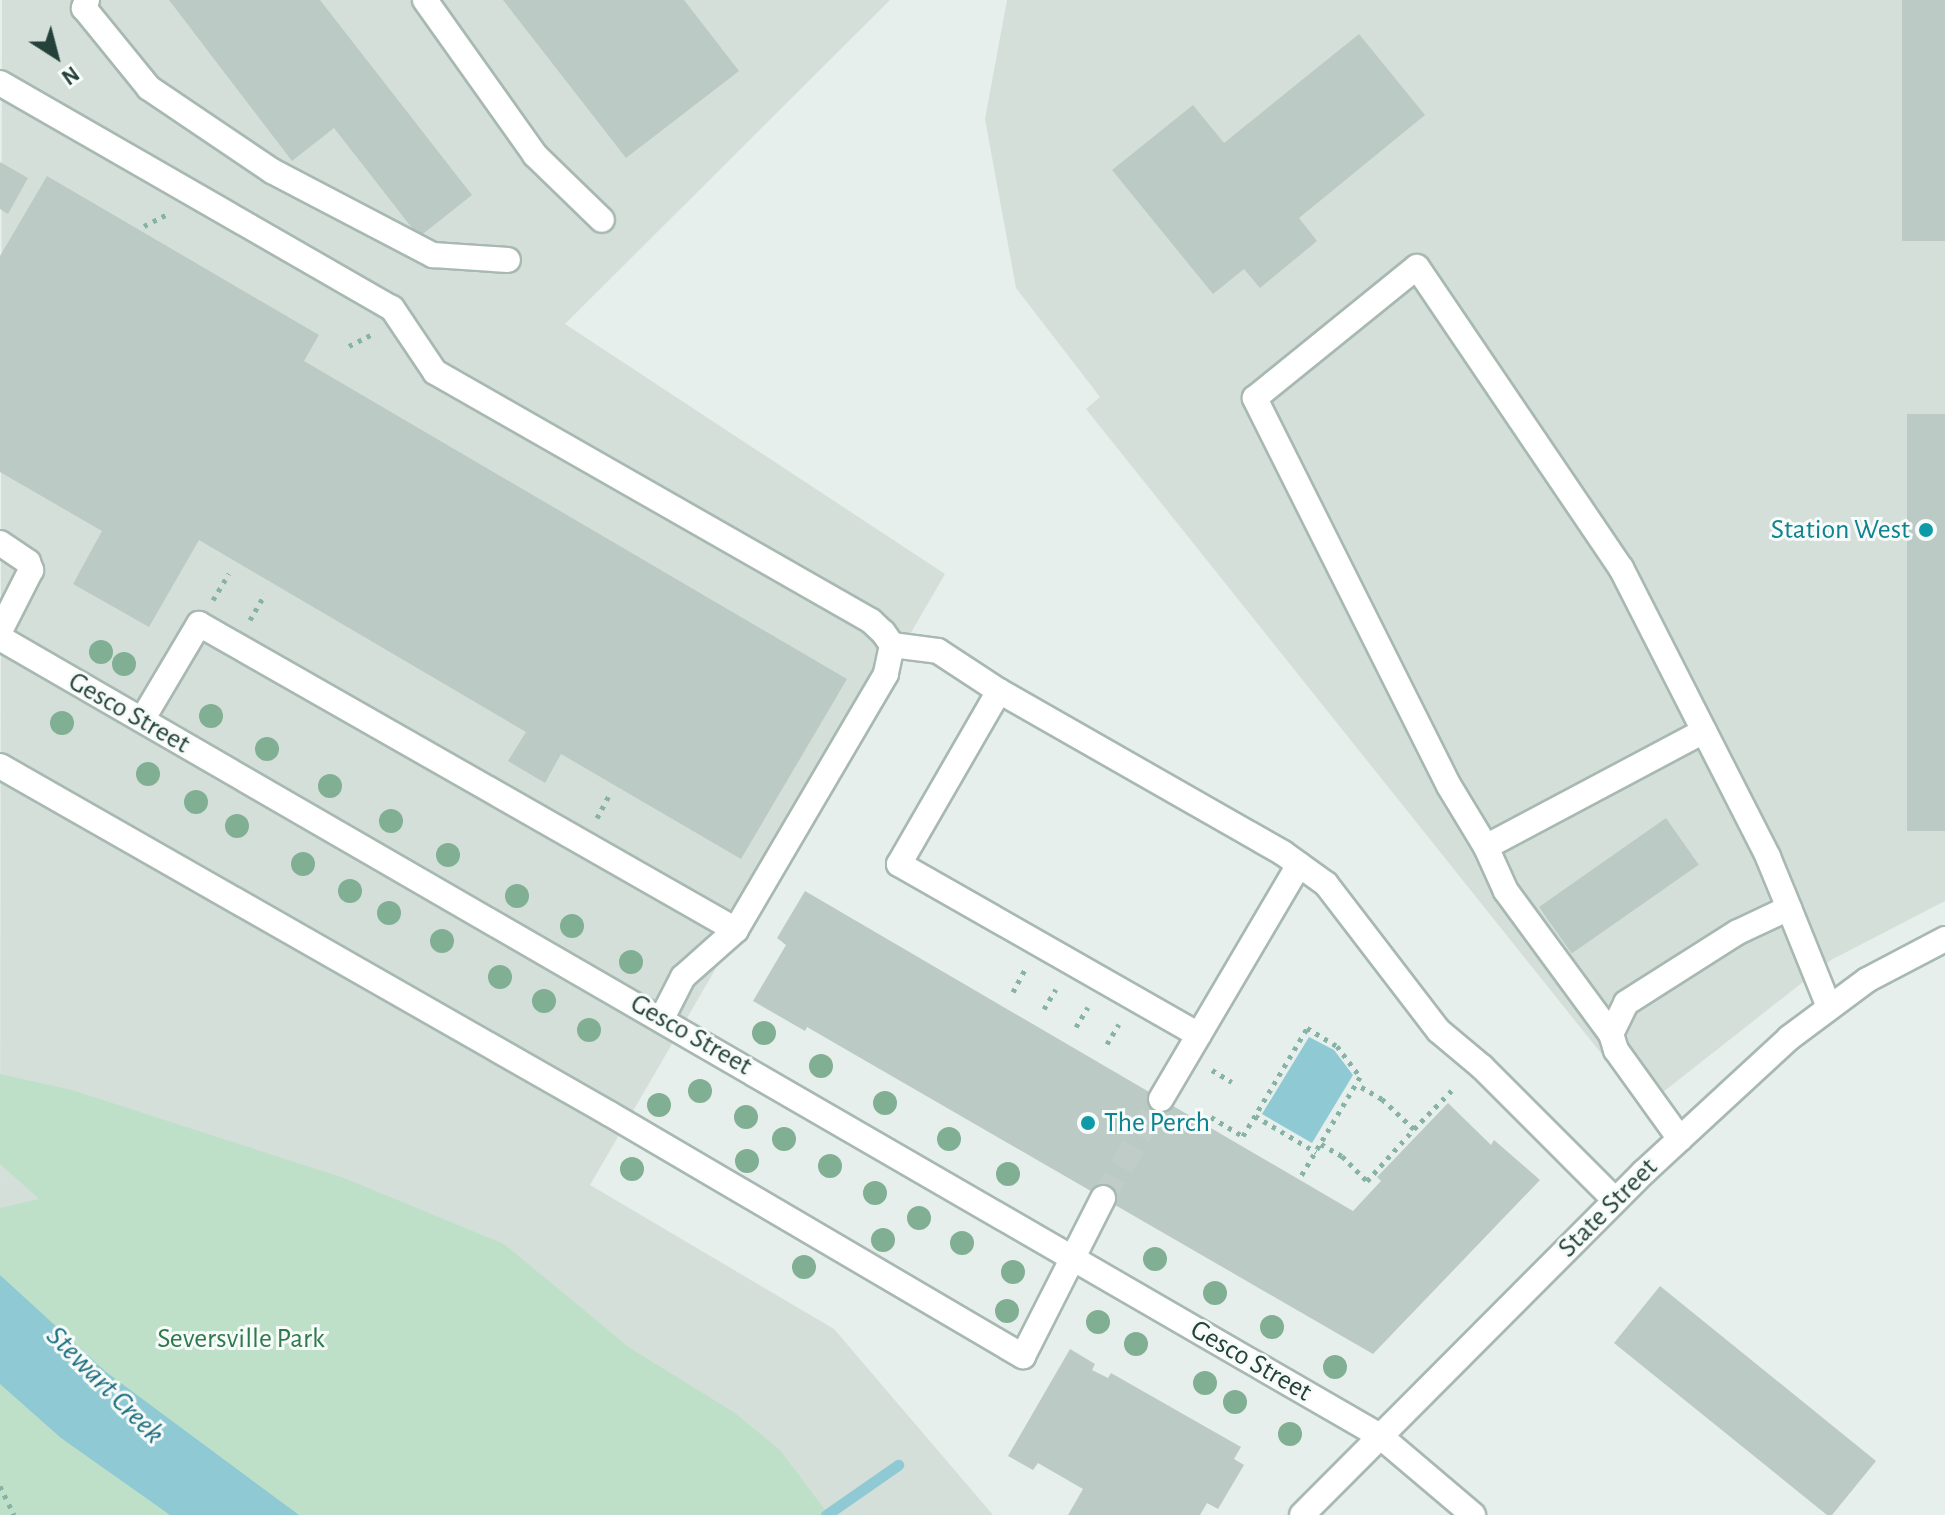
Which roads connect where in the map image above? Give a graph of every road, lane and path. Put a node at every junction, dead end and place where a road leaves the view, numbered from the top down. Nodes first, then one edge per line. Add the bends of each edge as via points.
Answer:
1 (87, 0) edge
2 (425, 0) edge
3 (0, 83) edge
4 (602, 220) dead end
5 (508, 260) dead end
6 (0, 543) edge
7 (0, 631) edge
8 (0, 638) edge
9 (892, 645) junction
10 (999, 691) junction
11 (142, 720) junction
12 (1704, 731) junction
13 (0, 766) edge
14 (1486, 847) junction
15 (1299, 865) junction
16 (1789, 908) junction
17 (736, 930) junction
18 (1945, 939) edge
19 (1829, 1007) junction
20 (662, 1018) junction
21 (1611, 1034) junction
22 (1199, 1035) junction
23 (1356, 1084) junction
24 (1454, 1088) dead end
25 (1161, 1099) tunnel mouth
26 (1255, 1116) junction
27 (1211, 1117) dead end
28 (1414, 1129) junction
29 (1680, 1139) junction
30 (1321, 1144) junction
31 (1316, 1152) junction
32 (1301, 1176) dead end
33 (1103, 1198) tunnel mouth
34 (1615, 1200) junction
35 (1073, 1257) junction
36 (1380, 1436) junction
37 (0, 1486) edge
38 (14, 1515) edge
39 (1302, 1515) edge
40 (1473, 1515) edge

1 - 5 street via 84,8 149,88 272,171 433,255
2 - 4 street via 535,155
3 - 9 street via 375,298 401,319 435,372 871,621
6 - 7 street via 28,562 31,570
8 - 11 street, Gesco Street
9 - 10 street via 938,651
9 - 17 street via 886,674
10 - 15 street
10 - 22 street via 899,864
11 - 17 street via 199,624
11 - 20 street, Gesco Street
12 - 14 street
12 - 14 street via 1621,568 1417,267 1255,398 1449,786
12 - 16 street
13 - 35 street via 1023,1356
14 - 21 street via 1506,891
15 - 22 street
15 - 34 street via 1326,884 1439,1031
16 - 19 street
16 - 21 street via 1738,932 1626,1003
17 - 20 street via 683,977
18 - 19 street, State Street via 1867,980
19 - 29 street, State Street
20 - 35 street, Gesco Street
21 - 29 street via 1616,1050
22 - 25 street
23 - 26 path via 1360,1077 1337,1046 1307,1028
23 - 28 path via 1382,1099
23 - 30 path
24 - 28 path
26 - 27 path via 1243,1136
26 - 31 path
28 - 30 path via 1367,1181
29 - 34 street, State Street
30 - 31 path
31 - 32 path
33 - 35 street
34 - 36 street, State Street
35 - 36 street, Gesco Street
36 - 39 street, State Street
36 - 40 street, Gesco Street
37 - 38 path

